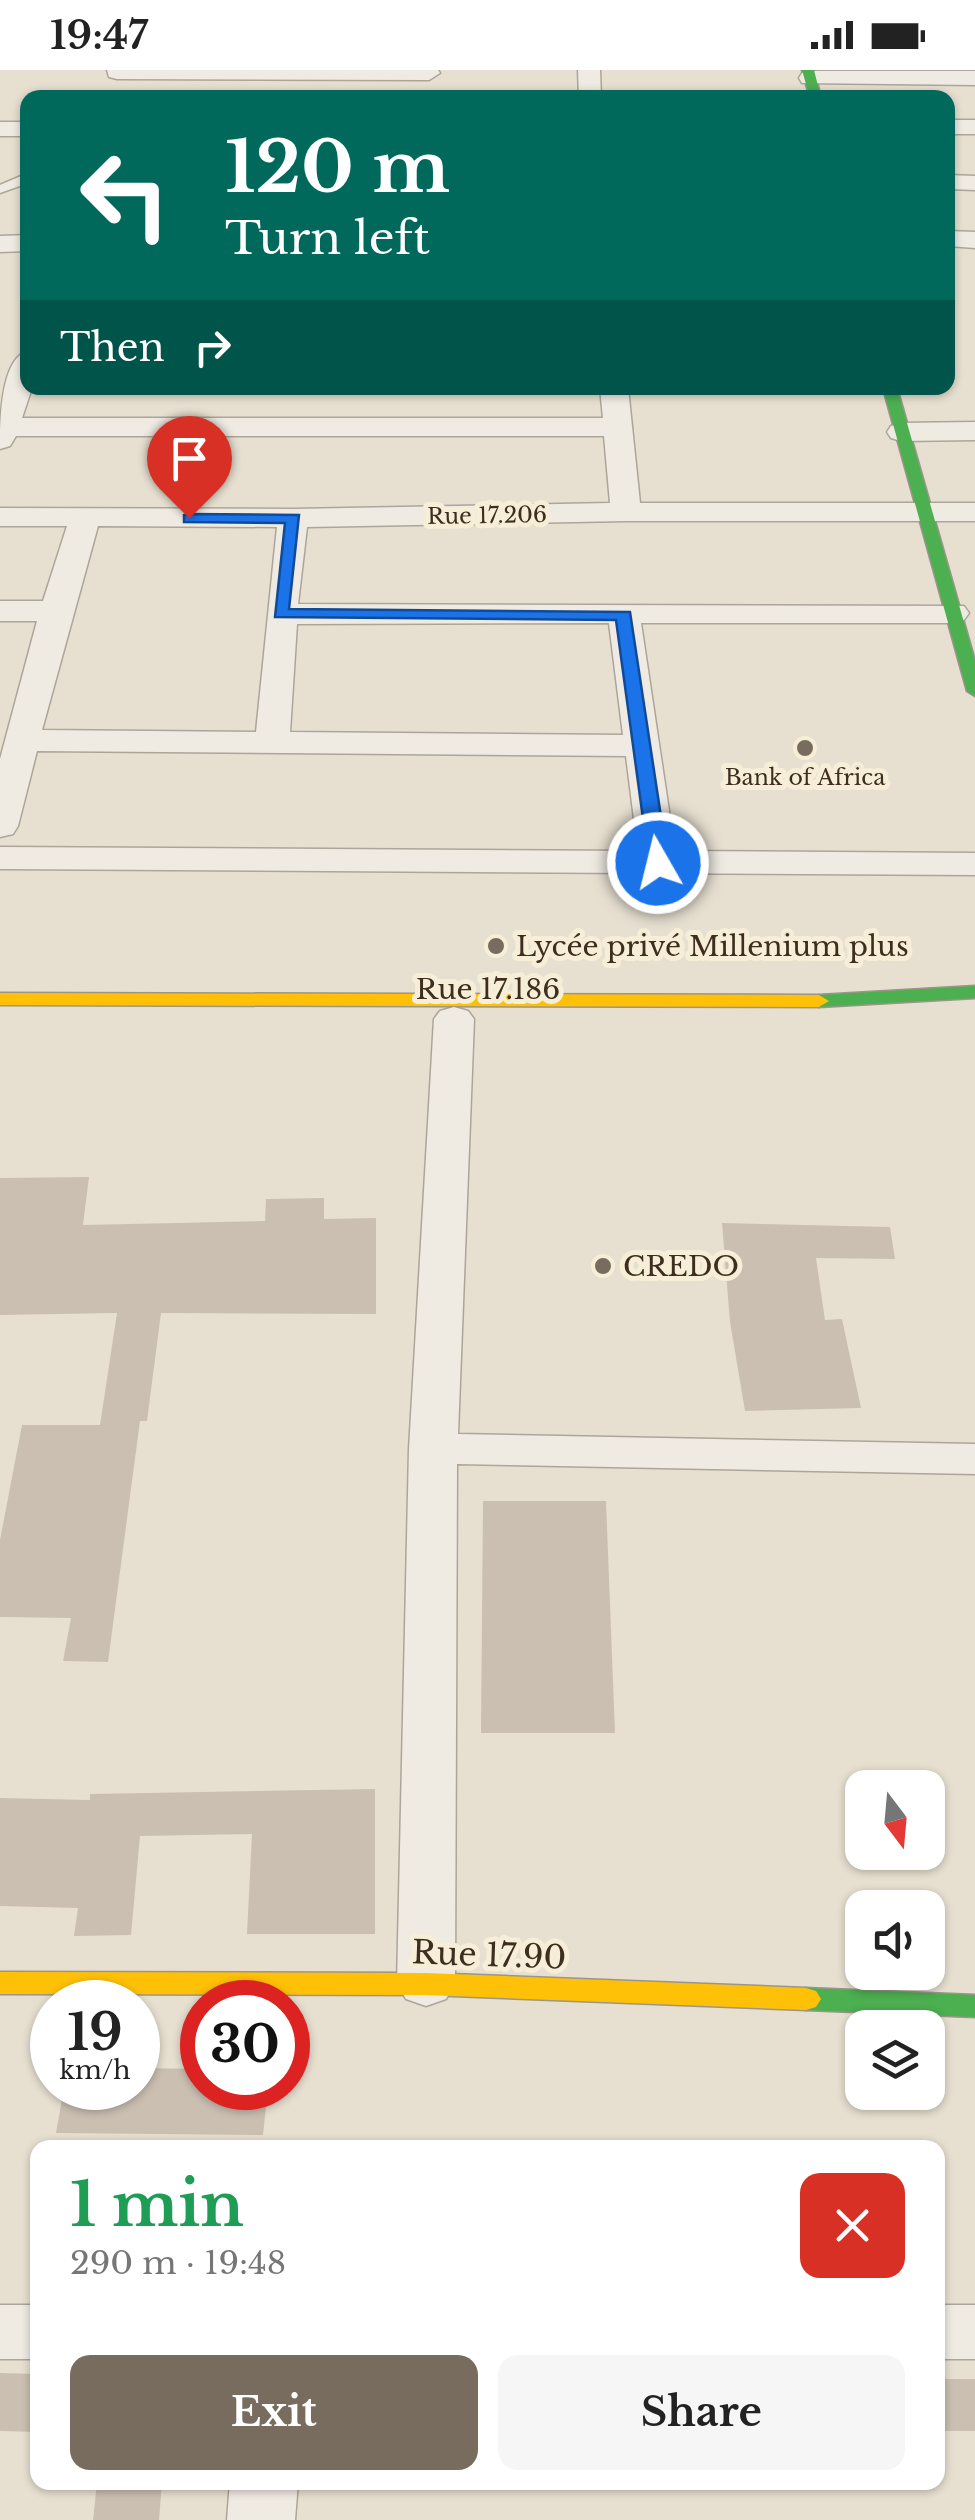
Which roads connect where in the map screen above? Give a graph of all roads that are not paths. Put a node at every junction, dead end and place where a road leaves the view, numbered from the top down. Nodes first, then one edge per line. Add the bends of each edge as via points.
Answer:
1 (118, 71) edge
2 (273, 72) edge
3 (429, 72) edge
4 (975, 78) edge
5 (812, 82) edge
6 (20, 380) edge
7 (615, 395) edge
8 (892, 395) edge
9 (618, 426) junction
10 (1, 431) edge
11 (975, 431) edge
12 (901, 432) junction
13 (626, 512) junction
14 (924, 512) junction
15 (975, 512) edge
16 (0, 516) edge
17 (294, 518) junction
18 (85, 519) junction
19 (0, 610) edge
20 (56, 610) junction
21 (953, 613) junction
22 (280, 614) junction
23 (624, 616) junction
24 (975, 691) edge
25 (24, 740) junction
26 (272, 743) junction
27 (641, 746) junction
28 (0, 826) edge
29 (0, 858) edge
30 (658, 863) junction
31 (975, 864) edge
32 (975, 992) edge
33 (0, 999) edge
34 (0, 1016) edge
35 (454, 1019) junction
36 (880, 1021) dead end
37 (433, 1449) junction
38 (975, 1458) edge
39 (0, 1982) edge
40 (426, 1984) junction
41 (975, 2006) edge
42 (0, 2332) edge
43 (30, 2332) edge
44 (945, 2332) edge
45 (975, 2332) edge
46 (263, 2490) edge
47 (261, 2520) edge

1 - 2 street
2 - 3 street
4 - 5 street
6 - 10 street
7 - 9 street
8 - 12 main road
9 - 10 street via 407,416 211,417
9 - 13 street
11 - 12 street
12 - 14 main road
13 - 14 street, Rue 17.206
13 - 17 street, Rue 17.206
14 - 15 street, Rue 17.206
14 - 21 main road
16 - 18 street, Rue 17.206
17 - 18 street, Rue 17.206
17 - 22 street
18 - 20 street
19 - 20 street
20 - 25 street
21 - 23 street
21 - 24 main road
22 - 23 street
22 - 26 street
23 - 27 street
25 - 26 street
25 - 28 street
26 - 27 street
27 - 30 street
29 - 30 street
30 - 31 street
32 - 33 main road via 836,1001
34 - 35 main road, Rue 17.186
35 - 36 main road, Rue 17.186
35 - 37 street
37 - 38 street
37 - 40 street
39 - 40 main road, Rue 17.90
40 - 41 main road, Rue 17.90
42 - 43 street
44 - 45 street
46 - 47 street

